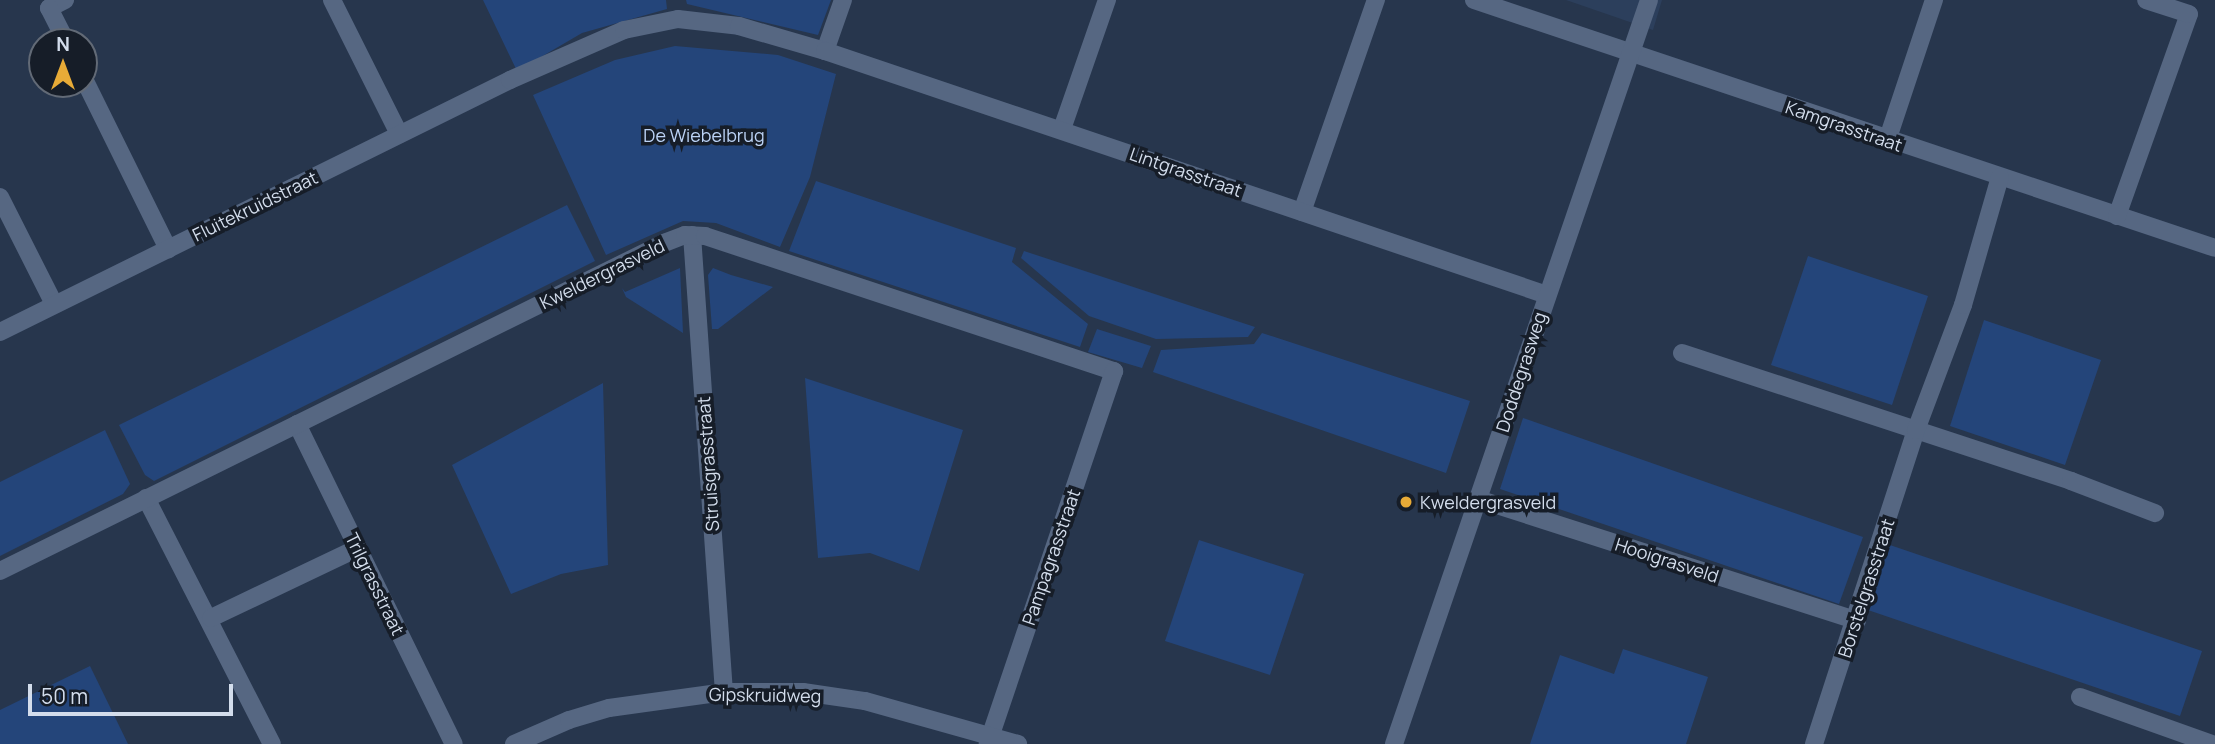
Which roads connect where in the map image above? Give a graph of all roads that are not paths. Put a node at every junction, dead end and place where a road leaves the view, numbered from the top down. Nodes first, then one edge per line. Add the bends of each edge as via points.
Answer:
1 (65, 0) edge
2 (332, 0) edge
3 (843, 0) edge
4 (1107, 0) edge
5 (1376, 0) edge
6 (1474, 0) edge
7 (1649, 0) edge
8 (1934, 0) edge
9 (2146, 0) edge
10 (59, 28) edge
11 (825, 51) junction
12 (1631, 54) junction
13 (510, 80) joint
14 (93, 98) edge
15 (1062, 129) junction
16 (400, 134) junction
17 (1887, 141) junction
18 (2000, 177) junction
19 (0, 197) edge
20 (1302, 212) junction
21 (2117, 216) junction
22 (692, 235) junction
23 (2215, 248) edge
24 (168, 249) junction
25 (1547, 295) junction
26 (54, 304) junction
27 (0, 332) edge
28 (1682, 353) dead end
29 (1112, 379) joint
30 (297, 424) junction
31 (1916, 430) junction
32 (146, 498) junction
33 (1478, 499) junction
34 (2155, 513) dead end
35 (358, 548) junction
36 (0, 571) edge
37 (211, 618) junction
38 (1857, 621) junction
39 (724, 692) junction
40 (2080, 697) dead end
41 (990, 739) edge
42 (2214, 743) edge
43 (272, 744) edge
44 (454, 744) edge
45 (514, 744) edge
46 (1018, 744) edge
47 (1394, 744) edge
48 (1814, 744) edge

1 - 10 street via 49,8
2 - 16 street
3 - 11 street
4 - 15 street
5 - 20 street
6 - 12 street, Kamgrasstraat
7 - 12 street, Doddegrasweg
8 - 17 street
9 - 21 street via 2189,13
11 - 13 street, Lintgrasstraat via 739,26 678,19 624,30
11 - 15 street, Lintgrasstraat
12 - 17 street, Kamgrasstraat
12 - 25 street, Doddegrasweg
13 - 16 street, Fluitekruidstraat
14 - 24 street
15 - 20 street, Lintgrasstraat
16 - 24 street, Fluitekruidstraat
17 - 18 street, Kamgrasstraat
18 - 21 street, Kamgrasstraat
18 - 31 street, Borstelgrasstraat via 1963,305
19 - 26 street
20 - 25 street, Lintgrasstraat
21 - 23 street, Kamgrasstraat
22 - 29 street, Kweldergrasveld via 736,243 1114,372
22 - 30 street, Kweldergrasveld via 664,243
22 - 39 street, Struisgrasstraat
24 - 26 street, Fluitekruidstraat
25 - 33 street, Doddegrasweg
26 - 27 street, Fluitekruidstraat
28 - 31 street
29 - 41 street, Pampagrasstraat
30 - 32 street, Kweldergrasveld
30 - 35 street, Trilgrasstraat
31 - 34 street
31 - 38 street, Borstelgrasstraat
32 - 36 street, Kweldergrasveld
32 - 37 street
33 - 38 street, Hooigrasveld
33 - 47 street, Doddegrasweg
35 - 37 street
35 - 44 street, Trilgrasstraat
37 - 43 street
38 - 48 street, Borstelgrasstraat
39 - 41 street, Gipskruidweg via 803,692 865,701
39 - 45 street, Gipskruidweg via 609,708
40 - 42 street
41 - 46 street, Gipskruidweg

